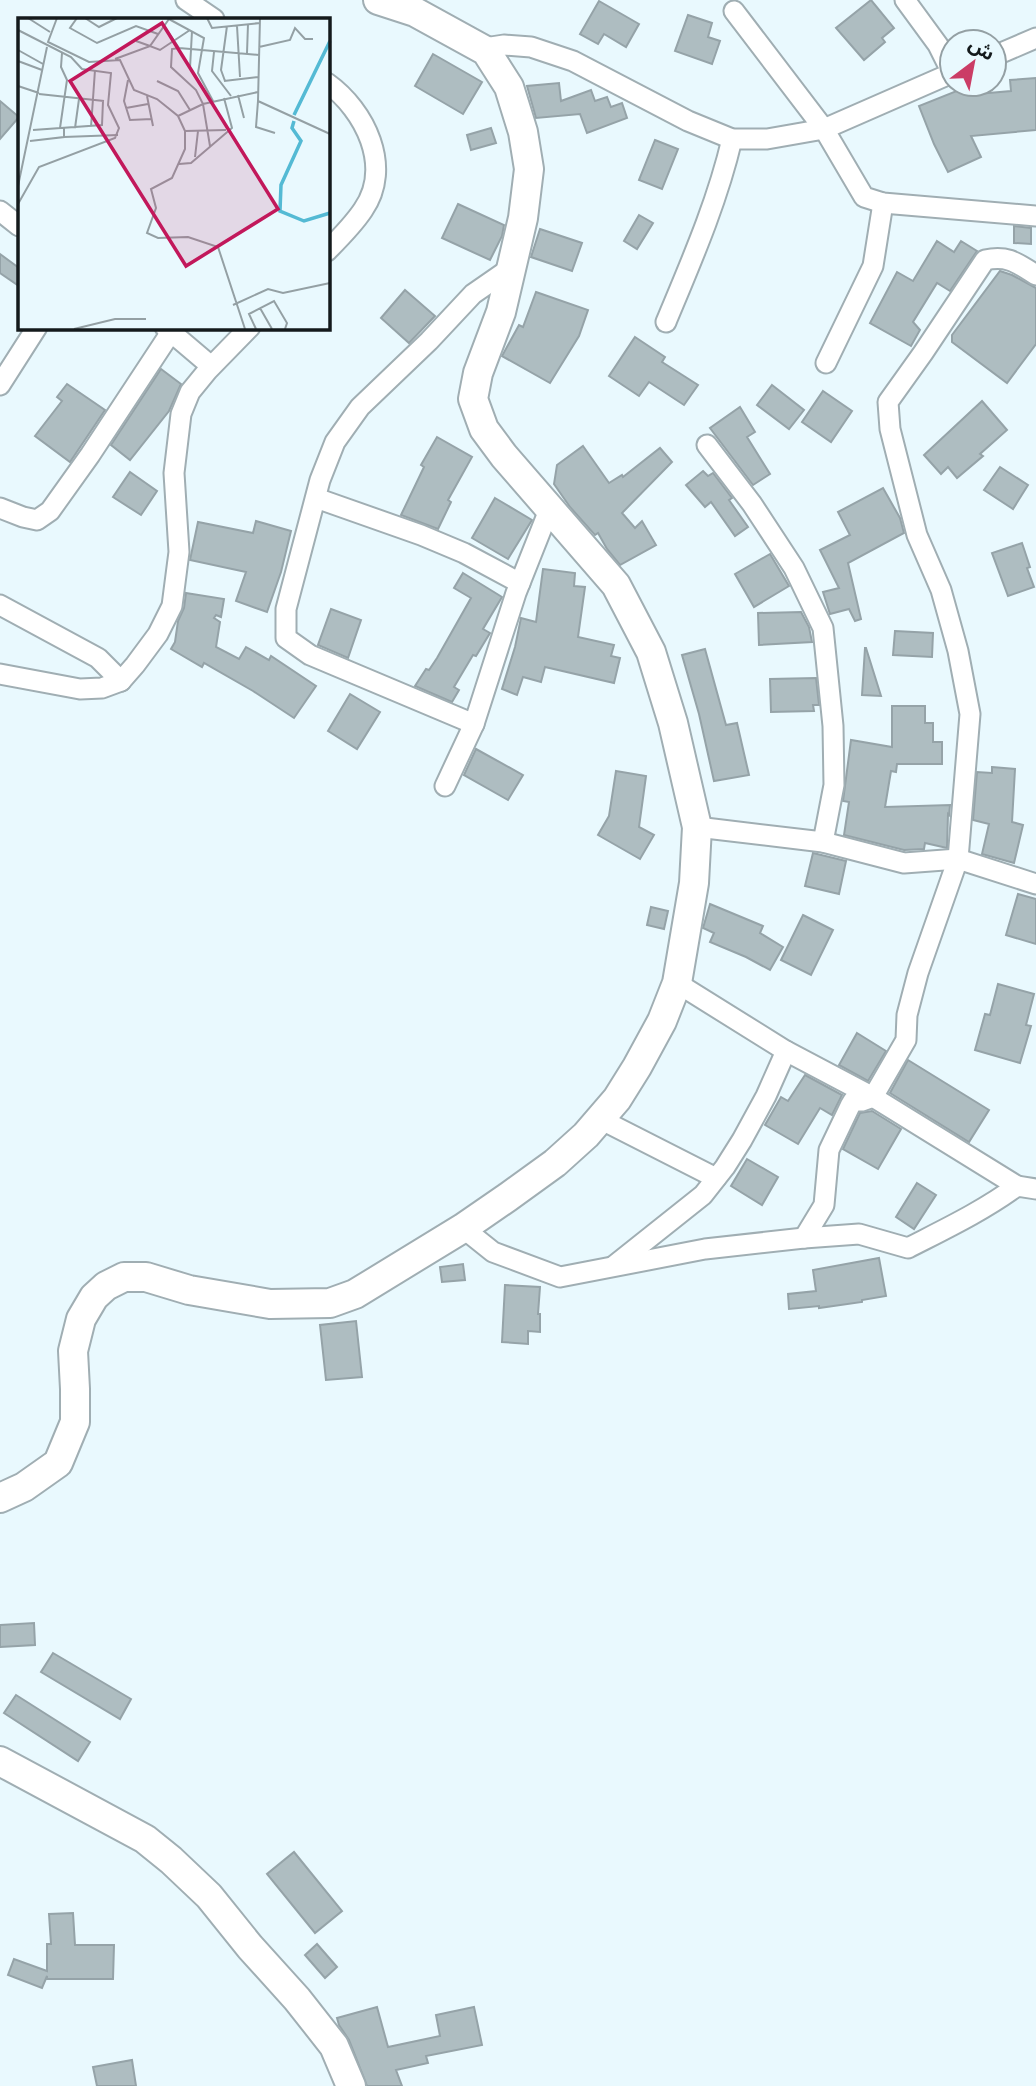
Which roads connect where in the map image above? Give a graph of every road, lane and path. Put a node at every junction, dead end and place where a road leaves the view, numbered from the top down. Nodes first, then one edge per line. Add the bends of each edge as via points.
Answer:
1 (186, 0) edge
2 (378, 0) edge
3 (905, 0) edge
4 (734, 11) dead end
5 (213, 18) edge
6 (1036, 38) edge
7 (478, 49) junction
8 (1008, 50) edge
9 (329, 85) edge
10 (824, 130) junction
11 (732, 139) junction
12 (883, 203) junction
13 (0, 211) edge
14 (1036, 216) edge
15 (18, 225) edge
16 (329, 248) edge
17 (512, 267) junction
18 (1036, 275) edge
19 (666, 322) dead end
20 (36, 329) edge
21 (248, 329) edge
22 (168, 330) edge
23 (826, 363) dead end
24 (211, 366) junction
25 (0, 385) edge
26 (708, 445) dead end
27 (316, 498) junction
28 (0, 508) edge
29 (549, 510) junction
30 (520, 583) junction
31 (0, 605) edge
32 (0, 674) edge
33 (121, 681) junction
34 (474, 724) junction
35 (445, 786) dead end
36 (697, 827) junction
37 (823, 842) junction
38 (958, 859) junction
39 (1036, 884) edge
40 (677, 983) junction
41 (786, 1051) junction
42 (873, 1097) junction
43 (600, 1119) junction
44 (716, 1178) junction
45 (1026, 1188) edge
46 (463, 1228) junction
47 (804, 1238) junction
48 (613, 1267) junction
49 (0, 1498) edge
50 (0, 1761) edge
51 (351, 2086) edge

1 - 5 street
2 - 7 main road via 415,12
3 - 10 street via 952,73
4 - 10 street
6 - 8 street
7 - 11 street via 531,47 573,61
7 - 17 main road via 485,51 509,87 529,169
9 - 16 street via 358,114 374,146 375,173 365,209
10 - 11 street
10 - 12 street via 864,197
11 - 19 street via 705,228
12 - 14 street
12 - 23 street via 873,266
13 - 15 street
17 - 27 street via 473,294 360,407 335,442
17 - 29 main road via 473,399 484,429
18 - 38 street via 1014,261 985,260 888,401 890,429 917,535 941,590 970,714
20 - 25 street
21 - 24 street
22 - 24 street
22 - 28 street via 50,511 37,520
24 - 33 street via 190,392 181,414 174,473 179,552 172,606 158,634
26 - 37 street via 794,568 823,628 834,785
27 - 30 street via 453,549
27 - 34 street via 286,609 286,638 310,654
29 - 30 street
29 - 36 main road via 616,585 651,652
30 - 34 street
31 - 33 street via 98,658
32 - 33 street via 79,689 103,688
34 - 35 street
36 - 37 street
36 - 40 main road via 694,883
37 - 38 street via 904,863
38 - 39 street
38 - 42 street via 918,973 906,1040
40 - 41 street
40 - 43 main road via 637,1067
41 - 42 street
41 - 44 street via 742,1140
42 - 45 street
42 - 47 street via 853,1101 850,1106 829,1150 824,1205
43 - 44 street
43 - 46 main road via 555,1163
44 - 48 street via 704,1195
45 - 47 street via 908,1248 859,1234
46 - 48 street via 493,1252 560,1277
46 - 49 main road via 355,1294 330,1303 270,1304 146,1277 124,1277 106,1286 81,1320 72,1351 75,1422 58,1463
47 - 48 street via 705,1249
50 - 51 main road via 145,1839 171,1860 209,1896 297,1999 334,2046

